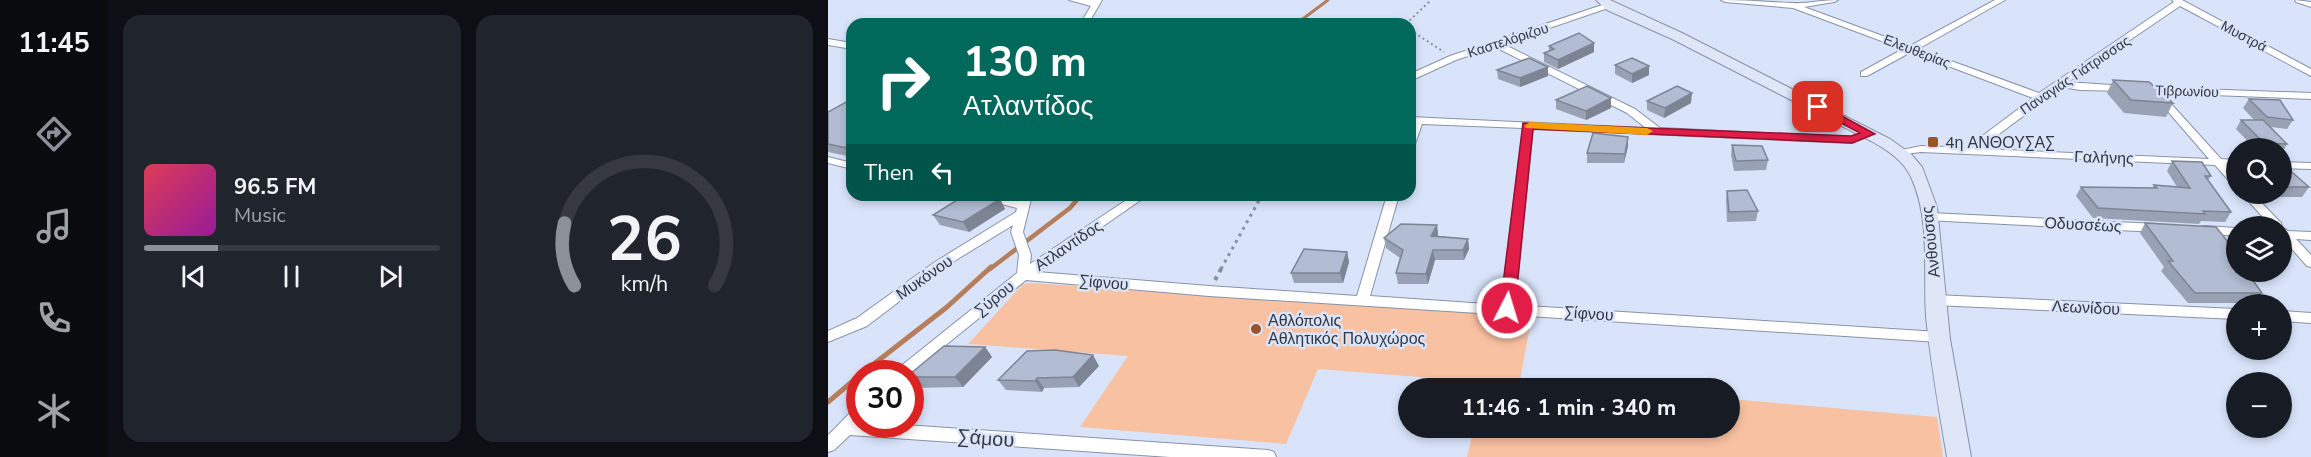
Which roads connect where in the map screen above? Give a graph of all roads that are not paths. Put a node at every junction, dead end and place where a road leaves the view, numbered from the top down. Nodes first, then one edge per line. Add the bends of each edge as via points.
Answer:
1 (1073, 0) edge
2 (1725, 0) edge
3 (1834, 0) edge
4 (2001, 0) edge
5 (2299, 0) edge
6 (2178, 1) edge
7 (1096, 2) edge
8 (1608, 2) edge
9 (2311, 5) edge
10 (1794, 6) junction
11 (1087, 18) edge
12 (828, 42) edge
13 (1496, 44) junction
14 (846, 45) edge
15 (1910, 48) junction
16 (2311, 73) edge
17 (1864, 74) dead end
18 (1416, 75) edge
19 (2063, 84) junction
20 (2154, 90) junction
21 (2311, 96) edge
22 (2040, 97) junction
23 (1416, 121) edge
24 (1527, 126) junction
25 (1658, 132) junction
26 (1869, 134) junction
27 (1980, 152) junction
28 (1901, 153) junction
29 (828, 160) edge
30 (2218, 162) junction
31 (2226, 162) edge
32 (846, 164) edge
33 (2292, 165) edge
34 (2311, 166) edge
35 (2226, 171) edge
36 (1004, 201) edge
37 (1133, 201) edge
38 (1391, 201) edge
39 (2256, 204) edge
40 (1022, 205) edge
41 (2267, 216) edge
42 (1930, 217) junction
43 (2166, 228) edge
44 (2189, 230) edge
45 (2226, 232) edge
46 (2292, 233) edge
47 (2311, 236) edge
48 (2292, 243) edge
49 (2311, 263) edge
50 (1023, 275) junction
51 (1363, 299) junction
52 (1935, 300) junction
53 (1507, 308) junction
54 (2226, 314) edge
55 (2292, 317) edge
56 (2311, 318) edge
57 (828, 337) edge
58 (1939, 337) junction
59 (918, 360) edge
60 (846, 429) edge
61 (924, 433) edge
62 (828, 445) edge
63 (1268, 457) edge
64 (1959, 457) edge

1 - 7 street
2 - 10 street
3 - 10 street
4 - 15 street
5 - 9 street
6 - 16 street, Μυστρά
6 - 19 street, Παναγιάς Γιάτρισσας
7 - 11 street
8 - 13 street, Καστελόριζου
8 - 26 street, Ανθούσας
10 - 15 street, Ελευθερίας
12 - 14 street
13 - 18 street, Καστελόριζου
13 - 25 street via 1631,111
15 - 17 street
15 - 22 street, Ελευθερίας
19 - 20 street, Τιβρωνίου
19 - 22 street, Παναγιάς Γιάτρισσας
20 - 21 street, Τιβρωνίου
20 - 30 street
22 - 27 street, Παναγιάς Γιάτρισσας via 1981,142 1977,146
23 - 24 street
24 - 25 street
24 - 53 street
25 - 26 street via 1852,140
26 - 28 street, Ανθούσας
27 - 28 street, Γαλήνης via 1921,149
27 - 30 street, Γαλήνης
28 - 42 street, Ανθούσας via 1921,180
29 - 32 street
30 - 31 street, Γαλήνης
30 - 35 street
33 - 34 street
36 - 40 street
37 - 50 street, Ατλαντίδος
38 - 51 street
39 - 41 street
40 - 50 street, Σύρου via 1017,232 1025,255
40 - 57 street, Μυκόνου via 862,322
42 - 43 street, Οδυσσέως
42 - 52 street, Ανθούσας
44 - 45 street
46 - 47 street
48 - 49 street
50 - 51 street, Σίφνου
50 - 59 street, Σύρου
51 - 53 street, Σίφνου
52 - 54 street, Λεωνίδου
52 - 58 street, Ανθούσας
53 - 58 street, Σίφνου
55 - 56 street
58 - 64 street, Ανθούσας
60 - 62 street
61 - 63 street, Σάμου

